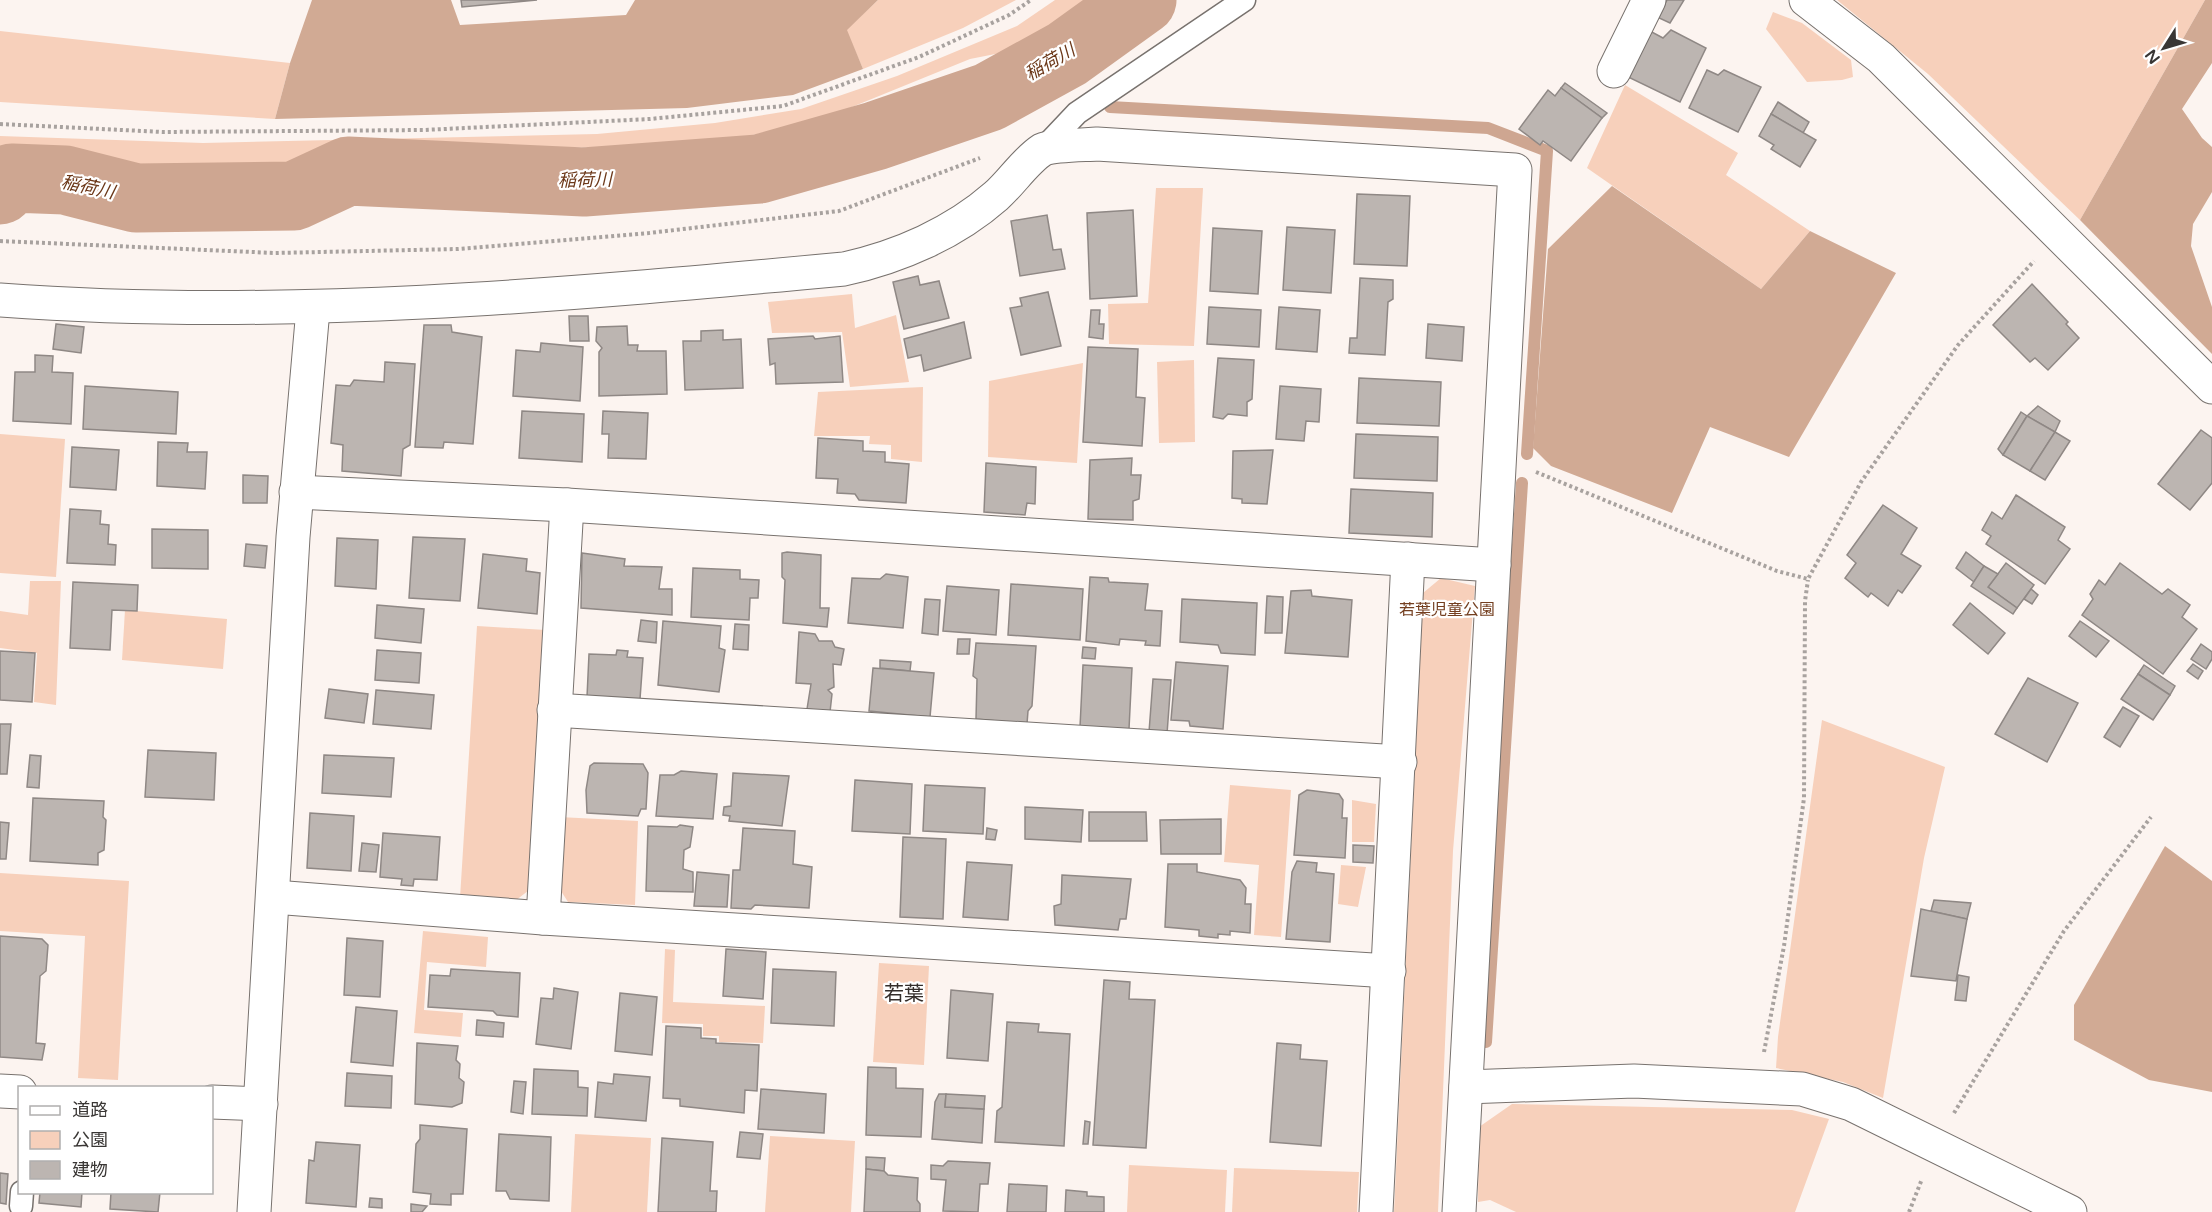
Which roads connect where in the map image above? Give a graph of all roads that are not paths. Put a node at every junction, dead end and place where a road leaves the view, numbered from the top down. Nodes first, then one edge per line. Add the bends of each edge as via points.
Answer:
1 (1244, 0) edge
2 (1649, 0) edge
3 (1806, 0) edge
4 (1614, 71) dead end
5 (1043, 149) junction
6 (0, 300) edge
7 (313, 309) junction
8 (2212, 387) edge
9 (296, 492) junction
10 (567, 505) junction
11 (1408, 559) junction
12 (1494, 565) junction
13 (554, 710) junction
14 (1400, 762) junction
15 (274, 897) junction
16 (543, 918) junction
17 (1389, 971) junction
18 (1466, 1087) junction
19 (0, 1091) edge
20 (18, 1092) edge
21 (213, 1102) edge
22 (261, 1104) junction
23 (254, 1212) edge
24 (1376, 1212) edge
25 (1459, 1212) edge
26 (2070, 1212) edge

1 - 5 lane via 1077,113
2 - 4 street
3 - 8 street via 1881,58
5 - 7 street via 996,197 954,226 910,249 854,267 582,294
5 - 12 street via 1097,144 1515,170
6 - 7 street via 94,307
7 - 9 street
9 - 10 street
9 - 15 street
10 - 11 street
10 - 13 street
11 - 12 street
11 - 14 street
12 - 18 street
13 - 14 street
13 - 16 street
14 - 17 street
15 - 16 street
15 - 22 street
16 - 17 street
17 - 24 street
18 - 25 street
18 - 26 street via 1634,1081 1757,1085 1823,1094 1851,1104
19 - 20 street
21 - 22 street
22 - 23 street

